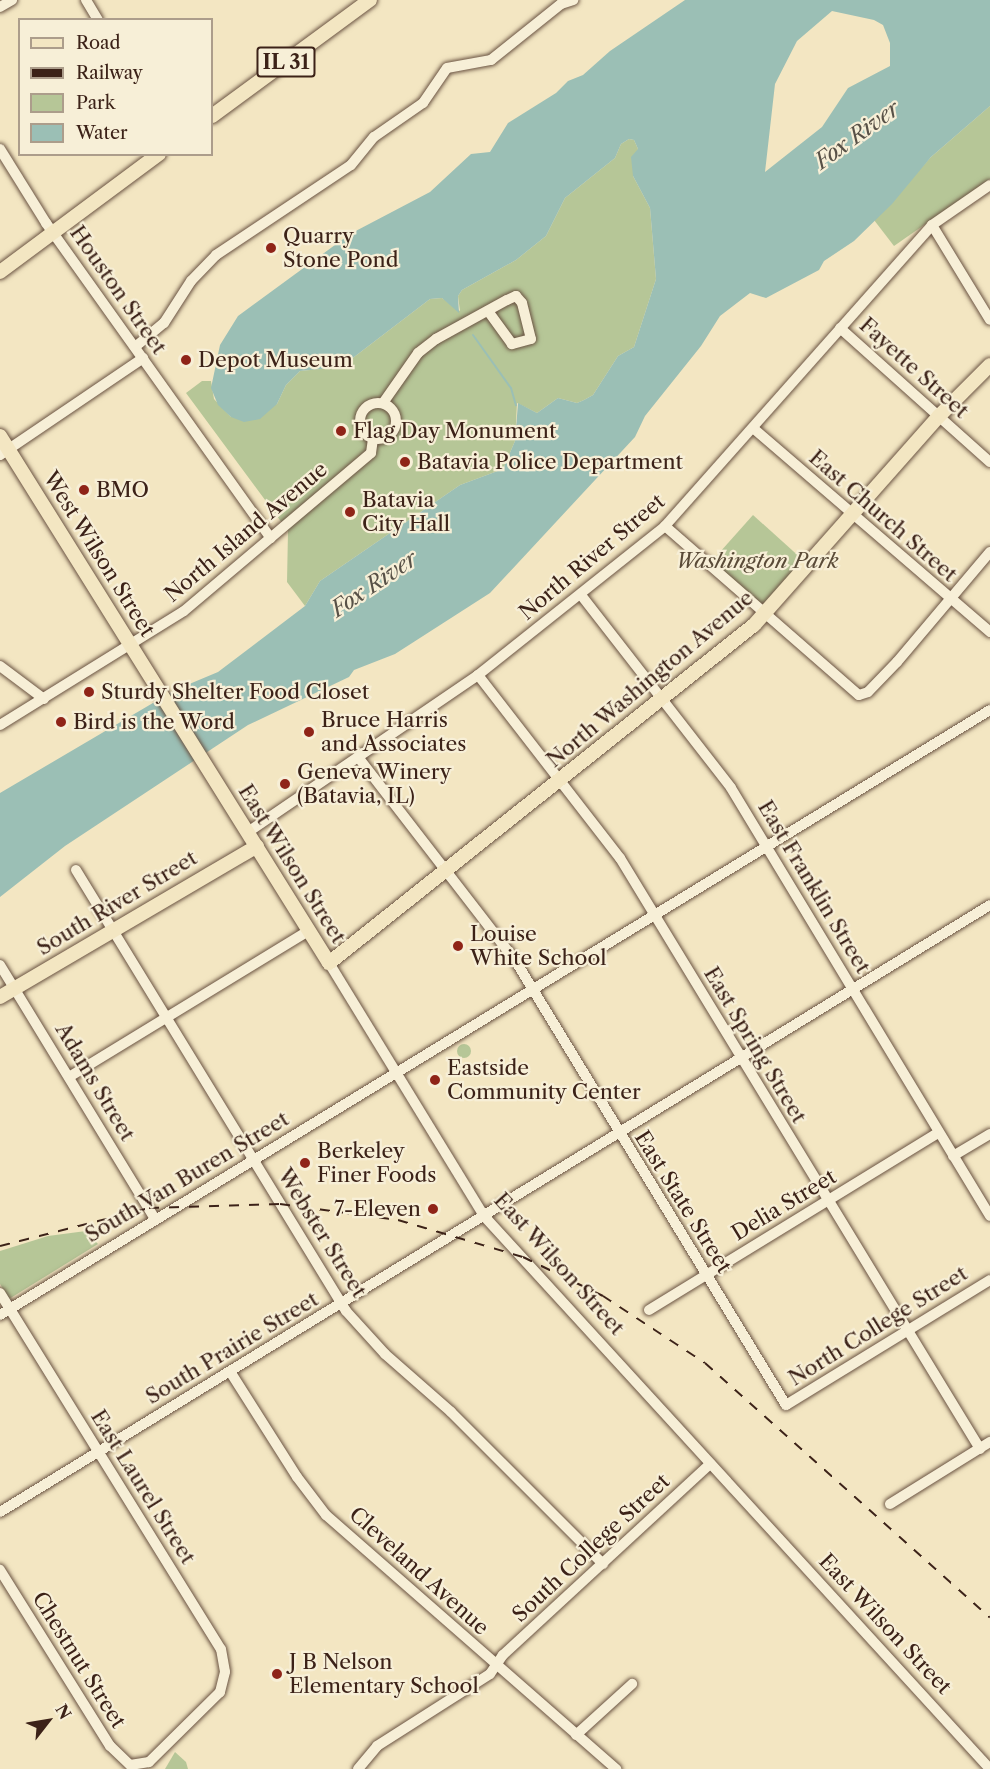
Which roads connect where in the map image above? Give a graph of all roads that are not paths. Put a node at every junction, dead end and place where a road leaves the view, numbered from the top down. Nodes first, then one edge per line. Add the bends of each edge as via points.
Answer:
1 (12, 0) edge
2 (86, 0) edge
3 (573, 0) edge
4 (362, 2) edge
5 (0, 7) edge
6 (97, 18) edge
7 (213, 115) edge
8 (0, 149) edge
9 (156, 156) edge
10 (990, 185) edge
11 (932, 225) junction
12 (54, 234) junction
13 (0, 272) edge
14 (488, 311) junction
15 (990, 320) edge
16 (840, 328) junction
17 (135, 347) junction
18 (142, 358) junction
19 (990, 365) edge
20 (383, 403) junction
21 (939, 416) junction
22 (753, 428) junction
23 (0, 436) edge
24 (373, 438) junction
25 (4, 452) edge
26 (990, 462) edge
27 (851, 515) junction
28 (665, 526) junction
29 (271, 538) junction
30 (990, 552) edge
31 (581, 595) junction
32 (948, 599) junction
33 (764, 615) junction
34 (990, 633) edge
35 (131, 645) junction
36 (0, 666) edge
37 (478, 675) junction
38 (161, 694) joint
39 (44, 699) junction
40 (663, 700) junction
41 (990, 710) edge
42 (0, 725) edge
43 (358, 757) junction
44 (560, 781) junction
45 (248, 832) junction
46 (256, 846) junction
47 (766, 846) junction
48 (76, 870) dead end
49 (446, 870) junction
50 (988, 910) edge
51 (654, 915) junction
52 (113, 929) junction
53 (308, 931) junction
54 (330, 963) junction
55 (0, 964) edge
56 (15, 988) junction
57 (532, 989) junction
58 (854, 989) junction
59 (0, 997) edge
60 (167, 1017) junction
61 (740, 1058) junction
62 (395, 1072) junction
63 (69, 1077) junction
64 (619, 1133) junction
65 (938, 1133) junction
66 (990, 1134) edge
67 (953, 1156) junction
68 (253, 1160) junction
69 (828, 1201) junction
70 (484, 1216) junction
71 (990, 1216) edge
72 (155, 1219) junction
73 (706, 1275) junction
74 (990, 1280) edge
75 (0, 1293) edge
76 (341, 1304) junction
77 (650, 1310) dead end
78 (5, 1312) edge
79 (908, 1330) junction
80 (231, 1373) junction
81 (786, 1405) joint
82 (990, 1442) edge
83 (980, 1449) junction
84 (98, 1452) junction
85 (710, 1464) junction
86 (890, 1504) dead end
87 (0, 1512) edge
88 (603, 1564) junction
89 (0, 1570) edge
90 (495, 1665) junction
91 (632, 1684) dead end
92 (576, 1735) junction
93 (130, 1765) joint
94 (358, 1769) edge
95 (616, 1769) edge
96 (990, 1769) edge

1 - 5 street
2 - 6 street
3 - 17 street via 561,4 491,60 447,69 423,104 374,137 351,165 216,255 191,281 164,323
4 - 7 main road, IL 31
8 - 12 street, Houston Street
9 - 12 main road
10 - 11 street, North River Street
11 - 15 street
11 - 16 street, North River Street
12 - 13 main road
12 - 17 street, Houston Street
14 - 14 street via 516,296 522,303 531,339 512,344
14 - 20 street via 418,353
16 - 21 street, Fayette Street
16 - 22 street, North River Street
17 - 18 street, Houston Street
18 - 25 street
18 - 29 street, Houston Street
19 - 21 main road, North Washington Avenue
20 - 24 street via 368,405 361,415 361,426
20 - 24 street, North Island Avenue via 392,409 396,424 385,438
21 - 26 street, Fayette Street
21 - 27 main road, North Washington Avenue
22 - 27 street, East Church Street
22 - 28 street, North River Street
23 - 25 main road, West Wilson Street
24 - 29 street, North Island Avenue via 371,453
25 - 35 main road, West Wilson Street
27 - 32 street, East Church Street
27 - 33 main road, North Washington Avenue
28 - 31 street, North River Street
28 - 33 street
29 - 35 street, North Island Avenue via 184,611
30 - 32 street
31 - 37 street, North River Street
31 - 40 street, East Franklin Street
32 - 33 street via 897,662 868,692 859,695
32 - 34 street, East Church Street
33 - 40 main road, North Washington Avenue
35 - 38 main road, West Wilson Street
35 - 39 street, North Island Avenue
36 - 39 street
37 - 43 street, North River Street
37 - 44 street, East Spring Street
38 - 45 main road, East Wilson Street
39 - 42 street, North Island Avenue
40 - 44 main road, North Washington Avenue
40 - 47 street, East Franklin Street via 731,789
41 - 47 street, South Van Buren Street
43 - 45 street, North River Street
43 - 49 street, East State Street
44 - 49 main road, North Washington Avenue
44 - 51 street, East Spring Street via 620,858
45 - 46 main road, East Wilson Street
46 - 52 main road, South River Street
46 - 53 main road, East Wilson Street
47 - 51 street, South Van Buren Street
47 - 58 street, East Franklin Street
48 - 52 street, Webster Street
49 - 54 main road, North Washington Avenue
49 - 57 street, East State Street via 496,933
50 - 58 street, South Prairie Street
51 - 57 street, South Van Buren Street
51 - 61 street, East Spring Street
52 - 56 main road, South River Street
52 - 60 street, Webster Street
53 - 54 main road, East Wilson Street
53 - 60 street
54 - 62 street, East Wilson Street
55 - 56 street, Adams Street
56 - 59 main road, South River Street
56 - 63 street, Adams Street
57 - 62 street, South Van Buren Street
57 - 64 street, East State Street
58 - 61 street, South Prairie Street
58 - 65 street, East Franklin Street
60 - 63 street
60 - 68 street, Webster Street
61 - 64 street, South Prairie Street
61 - 69 street, East Spring Street
62 - 68 street, South Van Buren Street
62 - 70 street, East Wilson Street
63 - 72 street, Adams Street
64 - 70 street, South Prairie Street
64 - 73 street, East State Street
65 - 67 street, East Franklin Street
65 - 69 street, Delia Street
66 - 67 street
67 - 71 street, East Franklin Street
68 - 72 street, South Van Buren Street
68 - 76 street, Webster Street
69 - 73 street, Delia Street
69 - 79 street, East Spring Street
70 - 76 street, South Prairie Street
70 - 85 street, East Wilson Street
72 - 78 street, South Van Buren Street
73 - 77 street, Delia Street
73 - 81 street, East State Street
74 - 79 street, North College Street
75 - 78 street, East Laurel Street
76 - 80 street, South Prairie Street
76 - 88 street, Webster Street via 385,1354 451,1412
78 - 84 street, East Laurel Street
79 - 81 street, North College Street
79 - 83 street, East Spring Street
80 - 84 street, South Prairie Street
80 - 90 street, Cleveland Avenue via 310,1497
82 - 83 street
83 - 86 street
84 - 87 street, South Prairie Street
84 - 93 street, East Laurel Street via 221,1649 224,1683 210,1706 149,1762
85 - 88 street, South College Street
85 - 96 street, East Wilson Street
88 - 90 street, South College Street
89 - 93 street, Chestnut Street via 110,1746
90 - 92 street, Cleveland Avenue
90 - 94 street, South College Street via 490,1674 377,1746
91 - 92 street
92 - 95 street, Cleveland Avenue

